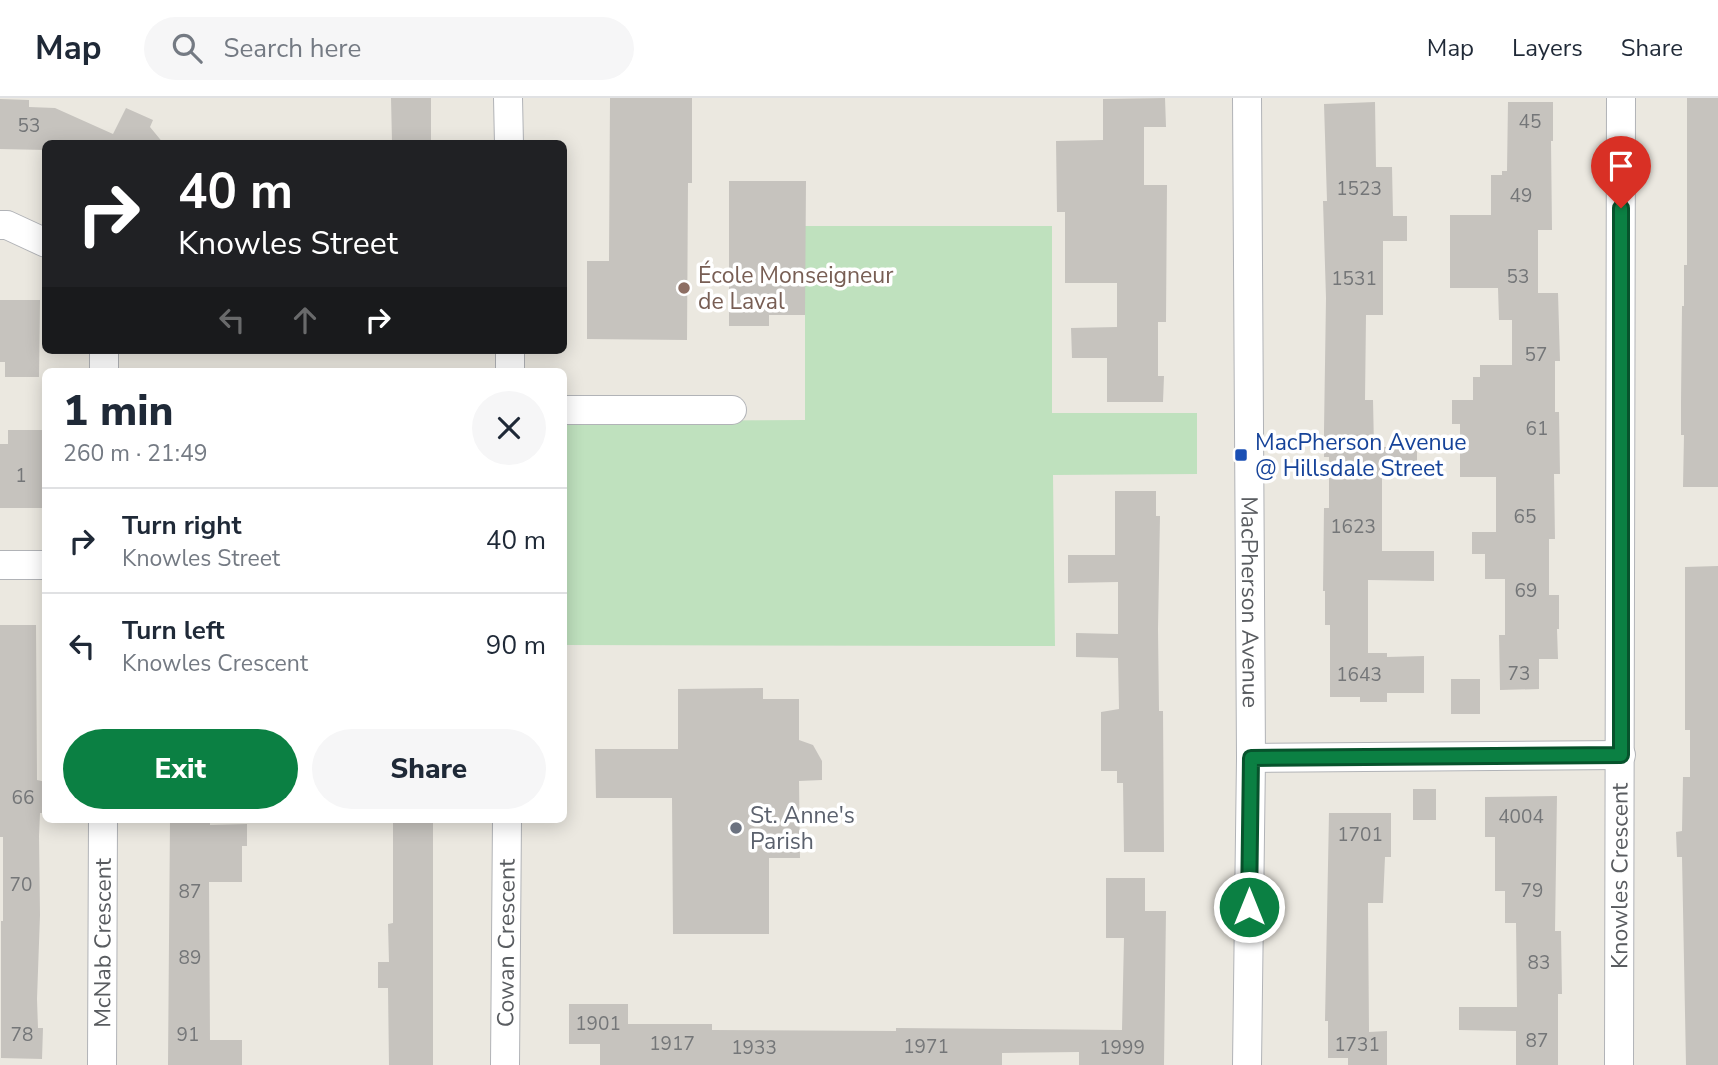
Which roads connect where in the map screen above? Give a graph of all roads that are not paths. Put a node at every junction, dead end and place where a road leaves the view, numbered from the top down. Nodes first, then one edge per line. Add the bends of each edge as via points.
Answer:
1 (508, 98) edge
2 (1247, 98) edge
3 (1621, 98) edge
4 (509, 140) edge
5 (0, 225) edge
6 (42, 241) edge
7 (567, 410) edge
8 (732, 410) dead end
9 (0, 565) edge
10 (42, 565) edge
11 (1621, 755) junction
12 (1251, 758) junction
13 (103, 823) edge
14 (507, 823) edge
15 (102, 1065) edge
16 (505, 1065) edge
17 (1247, 1065) edge
18 (1619, 1065) edge

1 - 4 street
2 - 12 street, MacPherson Avenue
3 - 11 street, Knowles Crescent
5 - 6 street
7 - 8 street
9 - 10 street
11 - 12 street
11 - 18 street, Knowles Crescent
12 - 17 street, MacPherson Avenue
13 - 15 street, McNab Crescent
14 - 16 street, Cowan Crescent

